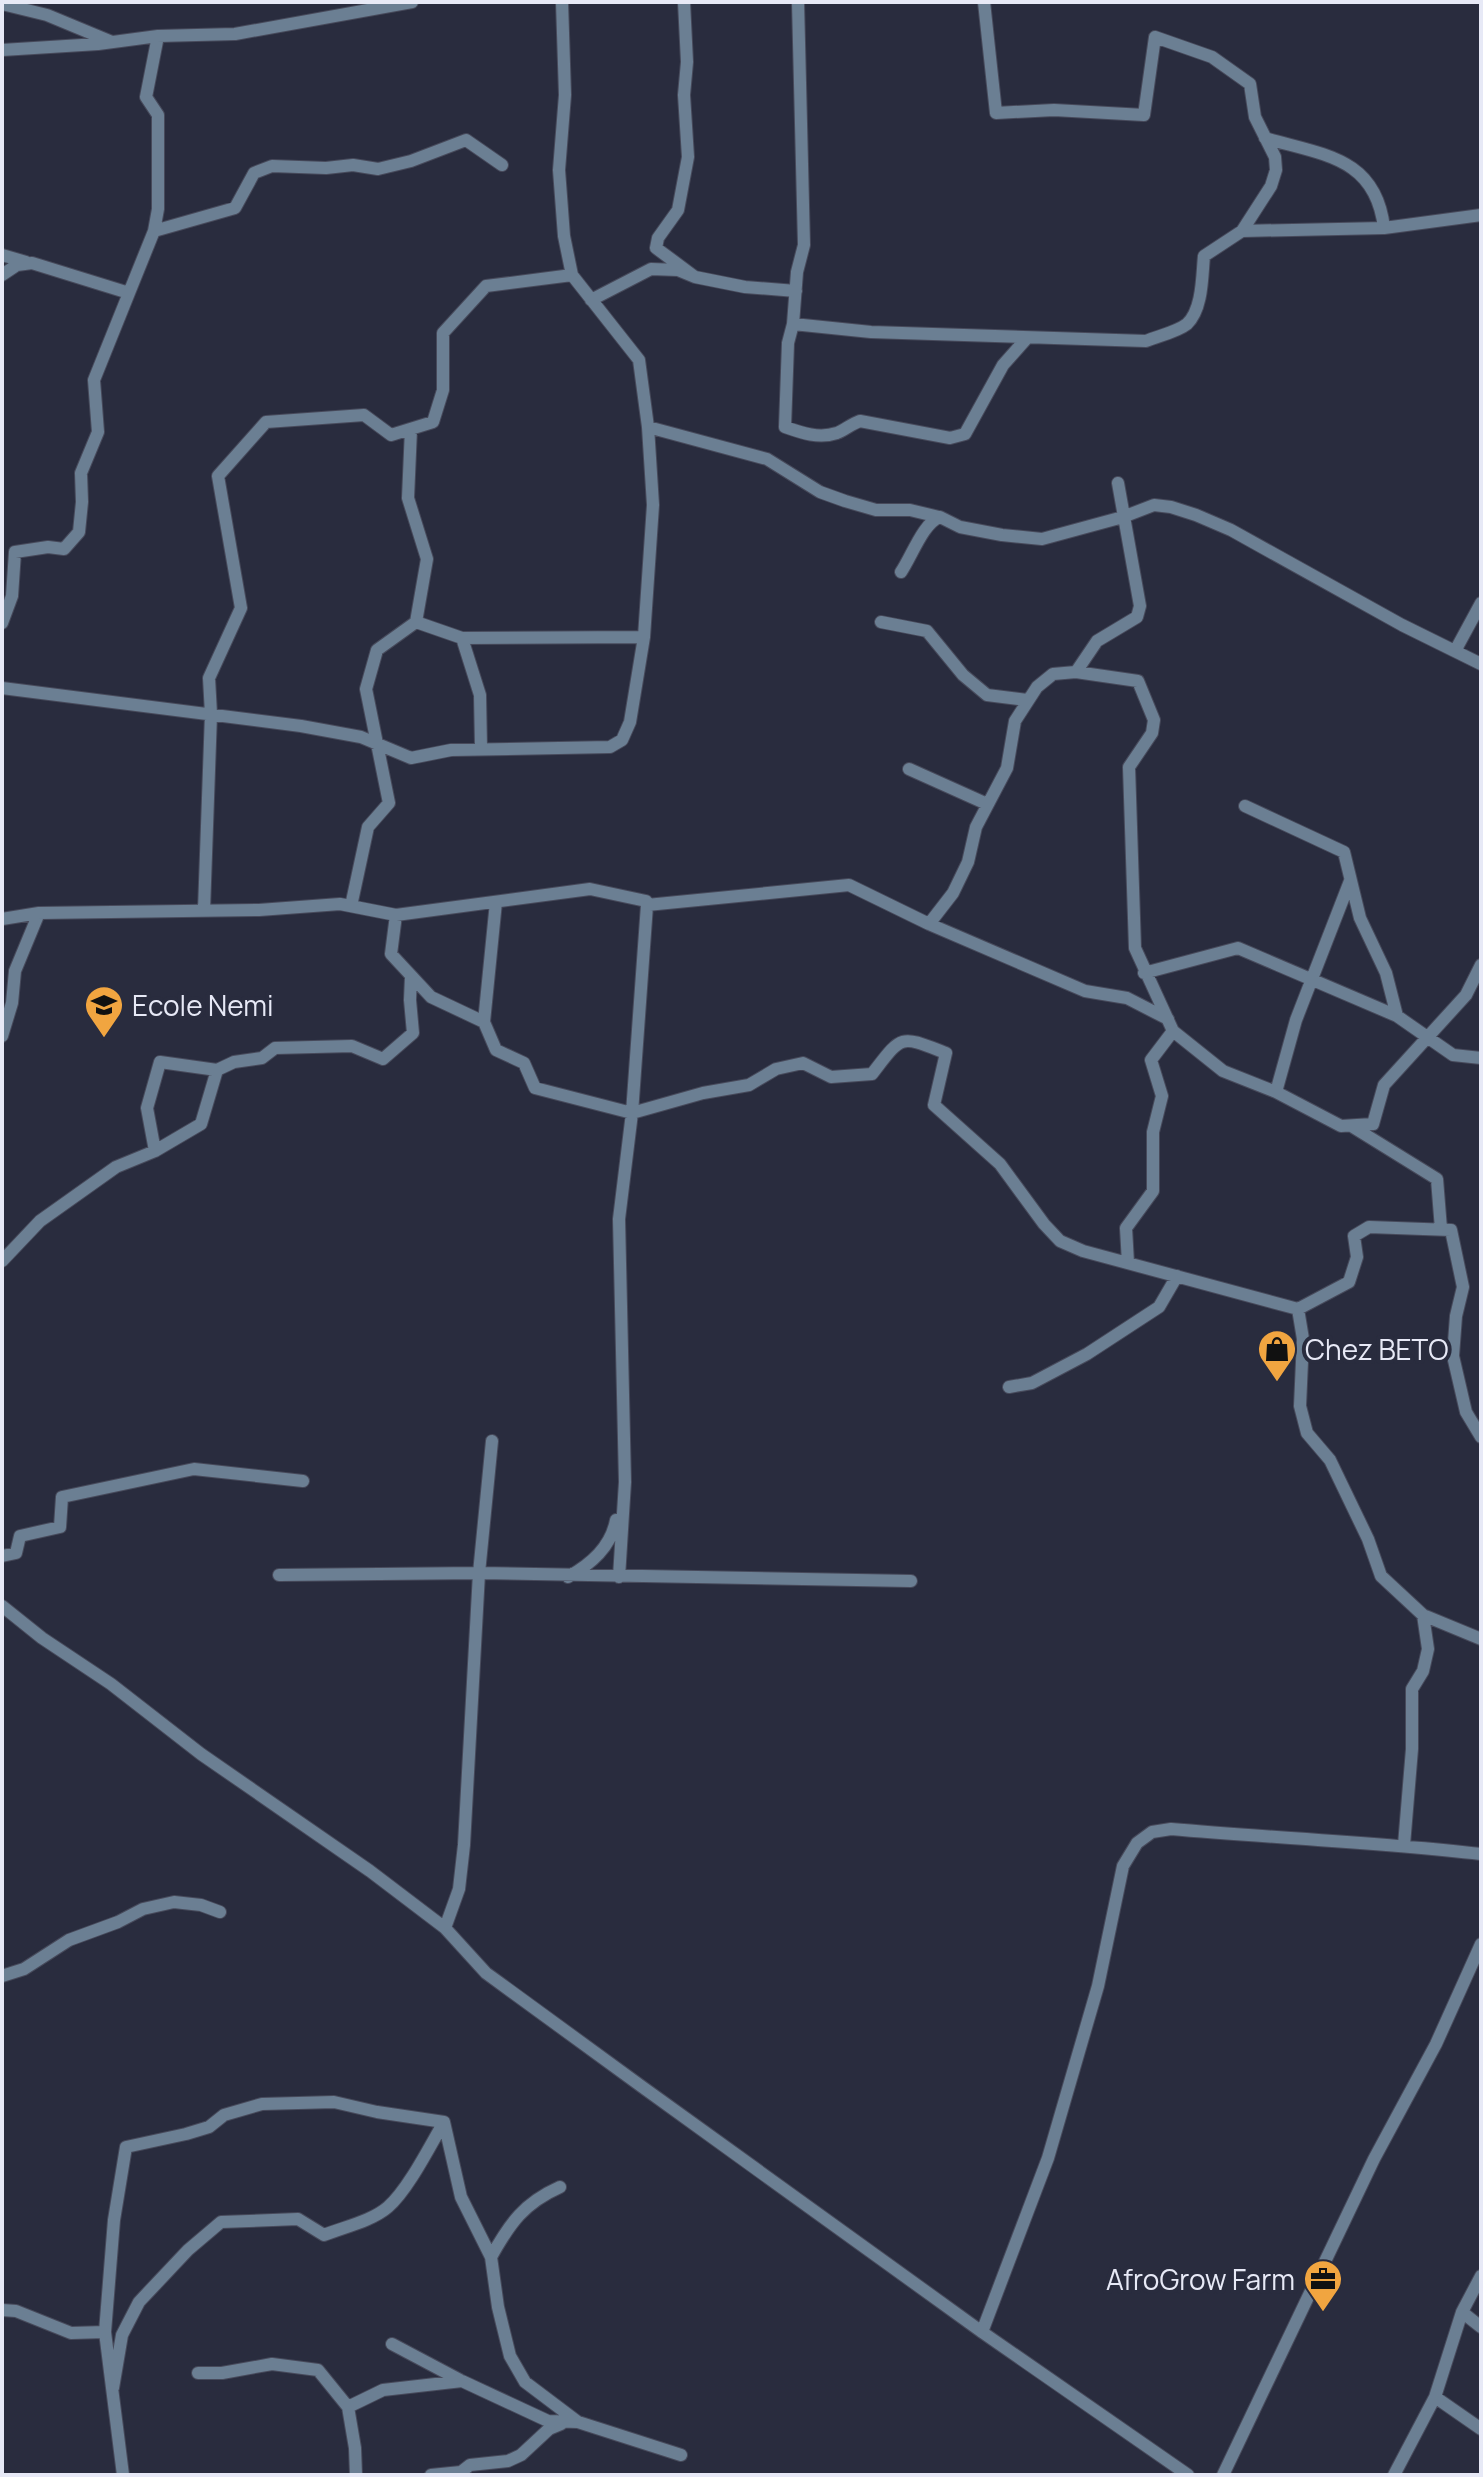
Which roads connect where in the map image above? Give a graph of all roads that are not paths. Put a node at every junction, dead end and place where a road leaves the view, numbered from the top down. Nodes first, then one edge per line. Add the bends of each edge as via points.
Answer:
1 (412, 2) edge
2 (562, 2) edge
3 (684, 2) edge
4 (798, 2) edge
5 (984, 2) edge
6 (2, 4) edge
7 (158, 36) junction
8 (114, 42) junction
9 (2, 50) edge
10 (1265, 138) junction
11 (502, 165) dead end
12 (1481, 215) edge
13 (1384, 228) junction
14 (154, 231) junction
15 (1242, 231) junction
16 (2, 255) edge
17 (32, 263) junction
18 (2, 275) edge
19 (572, 275) junction
20 (695, 277) junction
21 (796, 291) junction
22 (129, 293) junction
23 (591, 300) junction
24 (793, 324) junction
25 (1027, 338) junction
26 (648, 427) junction
27 (411, 429) junction
28 (1118, 483) dead end
29 (940, 517) junction
30 (1123, 517) junction
31 (8, 553) edge
32 (901, 572) dead end
33 (1481, 603) edge
34 (416, 622) junction
35 (881, 622) dead end
36 (2, 623) edge
37 (644, 637) junction
38 (462, 638) junction
39 (1455, 651) junction
40 (1481, 664) edge
41 (1076, 672) junction
42 (2, 688) edge
43 (1027, 700) junction
44 (211, 714) junction
45 (378, 744) junction
46 (481, 748) junction
47 (909, 769) dead end
48 (987, 804) junction
49 (1245, 806) dead end
50 (1350, 881) junction
51 (496, 902) junction
52 (647, 905) junction
53 (351, 906) junction
54 (204, 910) junction
55 (39, 913) junction
56 (396, 915) junction
57 (2, 919) edge
58 (929, 924) junction
59 (1481, 965) edge
60 (1144, 973) junction
61 (411, 976) junction
62 (1314, 979) junction
63 (1397, 1016) junction
64 (484, 1022) junction
65 (1170, 1025) junction
66 (2, 1036) edge
67 (1429, 1037) junction
68 (1481, 1058) edge
69 (217, 1070) junction
70 (1276, 1092) junction
71 (632, 1113) junction
72 (1351, 1126) junction
73 (155, 1151) junction
74 (1441, 1229) junction
75 (2, 1261) edge
76 (1128, 1263) junction
77 (1177, 1276) junction
78 (1298, 1309) junction
79 (1009, 1387) dead end
80 (1481, 1437) edge
81 (492, 1441) dead end
82 (303, 1481) dead end
83 (625, 1482) junction
84 (2, 1556) edge
85 (479, 1573) junction
86 (279, 1575) dead end
87 (568, 1577) junction
88 (619, 1577) junction
89 (911, 1581) dead end
90 (2, 1606) edge
91 (1423, 1615) junction
92 (1481, 1639) edge
93 (1404, 1845) junction
94 (1481, 1854) edge
95 (220, 1912) dead end
96 (445, 1928) junction
97 (1481, 1944) edge
98 (2, 1976) edge
99 (444, 2122) junction
100 (560, 2187) dead end
101 (491, 2257) junction
102 (1481, 2276) edge
103 (2, 2310) edge
104 (1462, 2312) junction
105 (1481, 2327) edge
106 (105, 2332) junction
107 (982, 2332) junction
108 (392, 2344) dead end
109 (198, 2373) dead end
110 (462, 2381) junction
111 (113, 2388) junction
112 (1435, 2397) junction
113 (348, 2407) junction
114 (572, 2422) junction
115 (1481, 2429) edge
116 (681, 2455) dead end
117 (123, 2475) edge
118 (356, 2475) edge
119 (431, 2475) edge
120 (1188, 2475) edge
121 (1223, 2475) edge
122 (1394, 2475) edge

1 - 7 street via 235,34
2 - 19 street via 565,95 559,170
3 - 20 street via 688,157 678,210 656,248
4 - 21 street via 804,245
5 - 10 street via 996,113 1144,115 1155,37 1212,57 1250,84 1251,104
6 - 8 street via 47,15
7 - 8 street
7 - 14 street via 146,97 158,115 159,131
8 - 9 street
10 - 13 street via 1358,171 1374,190
10 - 15 street via 1276,170
11 - 14 street via 466,140 378,169 272,166 254,173 235,208
12 - 13 street
13 - 15 street
14 - 22 street
15 - 25 street via 1204,256 1196,307 1186,325 1140,342
16 - 17 street
17 - 18 street
17 - 22 street
19 - 23 street
19 - 27 street via 486,286 443,333 443,390 433,422
20 - 21 street
20 - 23 street via 651,269
21 - 24 street
22 - 31 street via 94,380 98,432 81,473 79,532 64,549
23 - 26 street via 639,360
24 - 25 street
24 - 25 street via 785,427 819,436 860,421 950,438 965,434 1003,365
26 - 29 street via 767,459 845,501
26 - 37 street via 653,505
27 - 34 street via 408,498 427,559
27 - 44 street via 391,435 364,415 266,422 218,476 241,608 209,678
28 - 30 street
29 - 30 street via 960,527 1042,539
29 - 32 street via 924,529
30 - 39 street via 1154,505 1196,515
30 - 41 street via 1140,606 1137,617 1097,641
31 - 36 street via 12,596
33 - 39 street
34 - 38 street
34 - 45 street via 377,650 366,689
35 - 43 street via 927,631 987,695
37 - 38 street
37 - 46 street via 630,722 622,740 610,747
38 - 46 street via 480,695
39 - 40 street
41 - 43 street via 1053,674
41 - 60 street via 1138,681 1154,720 1152,733 1129,767 1135,948
42 - 44 street
43 - 48 street via 1015,721 1007,768
44 - 45 street via 301,726
44 - 54 street
45 - 46 street via 411,758
45 - 53 street via 389,803 368,827
47 - 48 street
48 - 58 street via 968,862
49 - 50 street via 1344,852
50 - 62 street
50 - 63 street
51 - 52 street via 590,889
51 - 56 street
51 - 64 street
52 - 58 street via 849,885
52 - 71 street
53 - 54 street
53 - 56 street
54 - 55 street
55 - 57 street
55 - 66 street via 15,971
56 - 61 street via 391,954
58 - 65 street via 1085,991 1127,998
59 - 67 street via 1466,995
60 - 62 street via 1238,948
60 - 65 street
61 - 64 street via 431,997
61 - 69 street via 413,1033 383,1059 352,1046 275,1048 262,1058
62 - 63 street
62 - 70 street
63 - 67 street
64 - 71 street via 496,1050 524,1063 535,1088
65 - 70 street via 1223,1071
65 - 76 street via 1151,1060 1162,1096 1153,1132 1153,1191 1126,1228
67 - 68 street via 1453,1055
67 - 72 street via 1384,1085 1373,1124
69 - 73 street via 201,1124
69 - 73 street via 160,1062 147,1108
70 - 72 street via 1341,1126
71 - 76 street via 749,1085 776,1069 803,1063 831,1077 872,1074 896,1043 911,1040 946,1053 934,1105 1000,1164 1060,1241
71 - 83 street via 619,1219
72 - 74 street via 1437,1179
73 - 75 street via 116,1167 40,1221
74 - 78 street via 1369,1227 1354,1236 1357,1257 1349,1282
74 - 80 street via 1451,1230 1463,1287 1453,1356 1466,1412
76 - 77 street
77 - 78 street
77 - 79 street via 1159,1307 1087,1354 1032,1383
78 - 91 street via 1303,1339 1300,1406 1307,1433 1330,1460 1381,1576
81 - 85 street
82 - 84 street via 194,1469 62,1497 60,1527 20,1536 16,1553
83 - 87 street via 614,1533 592,1563
83 - 88 street
85 - 86 street
85 - 87 street
85 - 96 street via 464,1845 459,1889
87 - 88 street
88 - 89 street
90 - 96 street
91 - 92 street
91 - 93 street via 1428,1649 1412,1689
93 - 94 street
93 - 107 street via 1171,1829 1152,1832 1137,1843 1123,1866 1098,1986 1048,2158
95 - 98 street via 174,1902 143,1909
96 - 107 street via 486,1973
97 - 121 street
99 - 101 street via 461,2197
99 - 106 street via 334,2102 262,2104 224,2115 209,2127 126,2147
99 - 111 street via 388,2207 355,2224 324,2235 298,2219 221,2222 139,2302 122,2335
100 - 101 street via 515,2217
101 - 114 street via 510,2356 525,2382
102 - 104 street
103 - 106 street via 71,2333
104 - 105 street
104 - 112 street
106 - 111 street
107 - 120 street
108 - 110 street
109 - 113 street via 272,2364 318,2370
110 - 113 street via 383,2390
110 - 114 street via 548,2421
111 - 117 street
112 - 115 street
112 - 122 street
113 - 118 street
114 - 116 street
114 - 119 street via 549,2429 508,2461

